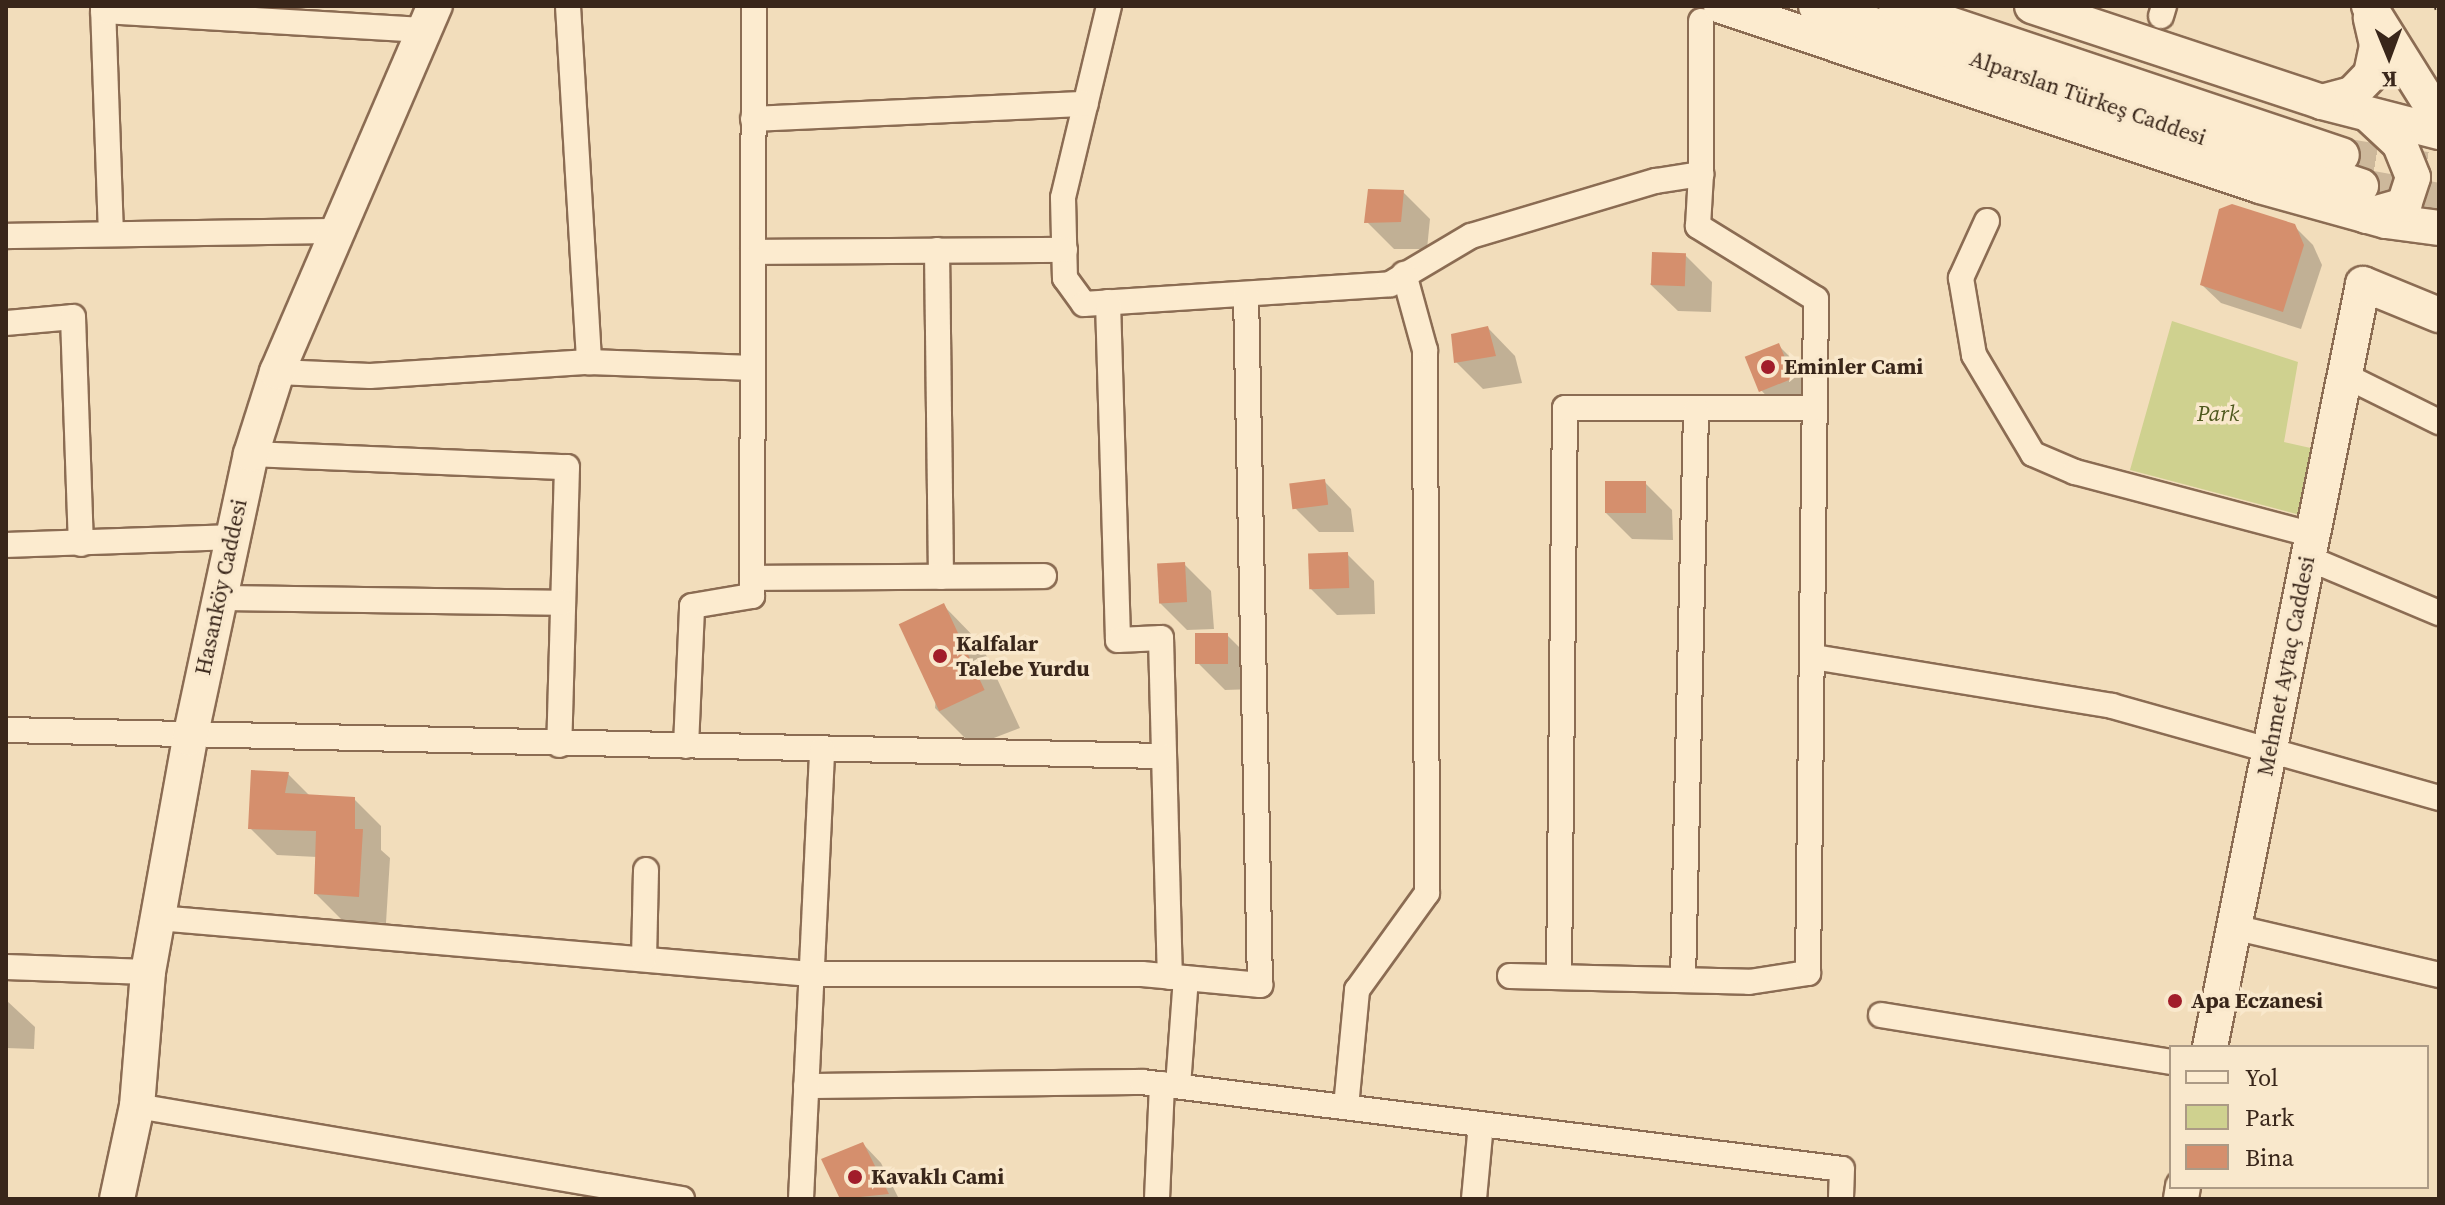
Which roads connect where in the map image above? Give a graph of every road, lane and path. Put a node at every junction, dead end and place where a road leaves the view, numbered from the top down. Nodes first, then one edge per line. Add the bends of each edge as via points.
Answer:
1 (568, 6) edge
2 (754, 6) edge
3 (1109, 6) edge
4 (1816, 6) edge
5 (1896, 6) edge
6 (2032, 6) edge
7 (2368, 6) edge
8 (103, 8) edge
9 (1711, 13) edge
10 (429, 18) edge
11 (2322, 102) junction
12 (1086, 104) junction
13 (2368, 115) junction
14 (2439, 118) edge
15 (753, 119) junction
16 (2439, 132) edge
17 (2342, 155) tunnel mouth
18 (1701, 174) junction
19 (2363, 201) junction
20 (1987, 221) dead end
21 (2439, 228) edge
22 (335, 231) junction
23 (111, 234) junction
24 (6, 236) edge
25 (937, 250) junction
26 (1065, 250) junction
27 (753, 252) junction
28 (1404, 274) junction
29 (1246, 294) junction
30 (1108, 302) junction
31 (2439, 315) edge
32 (6, 323) edge
33 (589, 362) junction
34 (753, 368) junction
35 (277, 372) junction
36 (2346, 376) junction
37 (1815, 408) junction
38 (1696, 410) junction
39 (2439, 422) edge
40 (251, 454) junction
41 (230, 537) junction
42 (81, 544) junction
43 (6, 545) edge
44 (2310, 546) junction
45 (1044, 576) dead end
46 (941, 577) junction
47 (752, 578) junction
48 (218, 598) junction
49 (563, 603) junction
50 (2439, 613) edge
51 (1814, 657) junction
52 (6, 730) edge
53 (190, 738) junction
54 (559, 745) junction
55 (686, 746) junction
56 (822, 749) junction
57 (2269, 750) junction
58 (1163, 756) junction
59 (2439, 798) edge
60 (646, 870) dead end
61 (158, 918) junction
62 (2233, 927) junction
63 (644, 959) junction
64 (6, 967) edge
65 (148, 972) junction
66 (811, 974) junction
67 (2439, 975) edge
68 (1510, 976) dead end
69 (1559, 977) junction
70 (1178, 978) junction
71 (1683, 980) junction
72 (1881, 1015) dead end
73 (2210, 1045) edge
74 (2169, 1062) edge
75 (1170, 1085) junction
76 (806, 1086) junction
77 (137, 1106) junction
78 (1346, 1107) junction
79 (1481, 1124) junction
80 (117, 1199) edge
81 (682, 1199) edge
82 (801, 1199) edge
83 (1157, 1199) edge
84 (1474, 1199) edge
85 (1841, 1199) edge

1 - 33 street
2 - 15 street
3 - 12 street
4 - 19 main road, Alparslan Türkeş Caddesi
5 - 17 main road, Alparslan Türkeş Caddesi
6 - 11 main road
7 - 11 main road via 2377,45 2371,74 2352,94
7 - 14 main road
8 - 10 street
8 - 23 street
9 - 18 street
9 - 19 main road via 2260,186
10 - 22 main road, Hasanköy Caddesi
11 - 13 main road
12 - 15 street
12 - 26 street via 1063,198
13 - 16 main road
13 - 19 main road via 2400,144 2413,177 2404,205
15 - 27 street
18 - 28 street via 1656,181 1471,236
18 - 37 street via 1698,226 1816,299
19 - 21 main road
20 - 44 street via 1961,278 1974,355 2033,454
22 - 23 street
22 - 35 main road, Hasanköy Caddesi
23 - 24 street
25 - 26 street
25 - 27 street
25 - 46 street
26 - 30 street via 1065,278 1084,304
27 - 34 street
28 - 29 street via 1390,284
28 - 78 street via 1425,350 1427,893 1357,990
29 - 30 street
29 - 70 street via 1260,985
30 - 58 street via 1118,640 1161,638
31 - 36 main road, Mehmet Aytaç Caddesi via 2363,284
32 - 42 street via 73,317
33 - 34 street
33 - 35 street via 370,376
34 - 47 street
35 - 40 main road, Hasanköy Caddesi
36 - 39 street
36 - 44 main road, Mehmet Aytaç Caddesi
37 - 38 street
37 - 51 street
38 - 69 street via 1565,408
38 - 71 street
40 - 41 main road, Hasanköy Caddesi
40 - 49 street via 567,467
41 - 42 street
41 - 48 main road, Hasanköy Caddesi
42 - 43 street
44 - 50 street
44 - 57 main road, Mehmet Aytaç Caddesi
45 - 46 street
46 - 47 street
47 - 55 street via 752,596 692,606
48 - 49 street
48 - 53 main road, Hasanköy Caddesi
49 - 54 street
51 - 57 street via 2112,706
51 - 71 street via 1808,973 1749,982
52 - 53 street
53 - 54 street
53 - 61 main road, Hasanköy Caddesi
54 - 55 street
55 - 56 street
56 - 58 street
56 - 66 street
57 - 59 street
57 - 62 main road, Mehmet Aytaç Caddesi
58 - 70 street
60 - 63 street
61 - 63 street
61 - 65 main road, Hasanköy Caddesi
62 - 67 street
62 - 73 main road, Mehmet Aytaç Caddesi
63 - 66 street
64 - 65 street
65 - 77 main road, Hasanköy Caddesi
66 - 70 street
66 - 76 street
68 - 69 street
69 - 71 street
70 - 75 street
72 - 74 street
75 - 76 street
75 - 78 street
75 - 83 street
76 - 82 street
77 - 80 main road, Hasanköy Caddesi
77 - 81 street
78 - 79 street
79 - 84 street
79 - 85 street via 1842,1169

